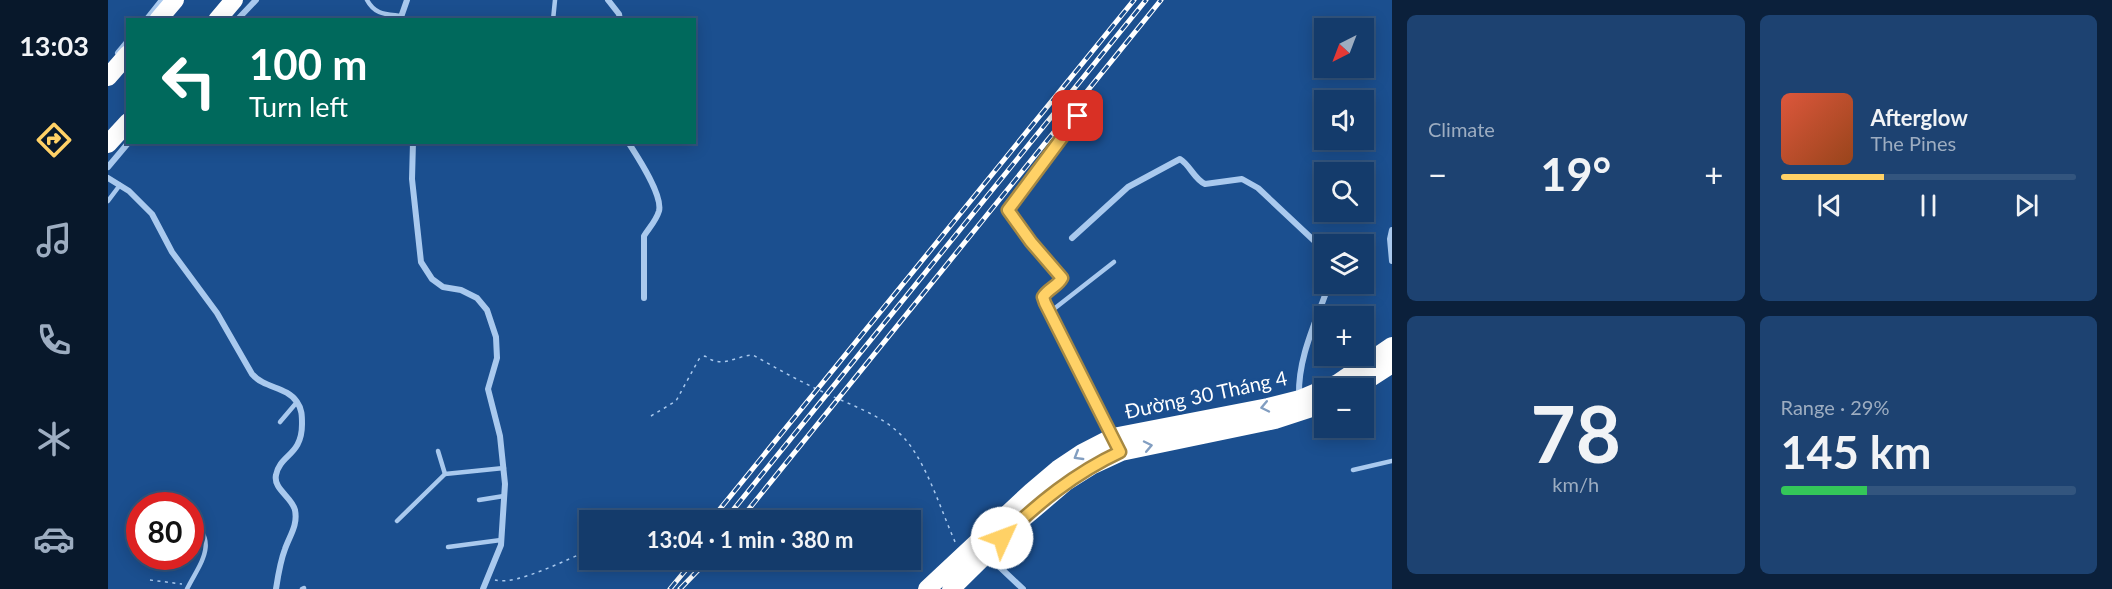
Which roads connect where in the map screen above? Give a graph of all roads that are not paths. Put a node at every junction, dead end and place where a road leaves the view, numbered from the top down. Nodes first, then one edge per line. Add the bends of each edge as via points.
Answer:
1 (162, 0) edge
2 (175, 0) edge
3 (234, 0) edge
4 (255, 0) edge
5 (367, 0) edge
6 (407, 0) edge
7 (555, 0) edge
8 (608, 0) edge
9 (148, 18) edge
10 (160, 18) edge
11 (219, 18) edge
12 (239, 18) edge
13 (401, 18) edge
14 (553, 18) edge
15 (620, 18) edge
16 (121, 56) edge
17 (108, 76) edge
18 (1078, 116) dead end
19 (126, 124) edge
20 (108, 144) edge
21 (127, 144) edge
22 (413, 144) edge
23 (628, 144) edge
24 (108, 167) edge
25 (108, 178) edge
26 (120, 185) junction
27 (108, 201) edge
28 (1392, 230) edge
29 (1072, 238) dead end
30 (1314, 241) edge
31 (1392, 261) edge
32 (1114, 262) dead end
33 (1325, 294) edge
34 (644, 298) dead end
35 (1050, 312) junction
36 (1392, 346) edge
37 (1392, 364) edge
38 (1370, 378) edge
39 (1300, 399) junction
40 (297, 402) junction
41 (1314, 408) edge
42 (280, 422) dead end
43 (1117, 445) junction
44 (438, 451) dead end
45 (1392, 461) edge
46 (504, 468) junction
47 (1353, 470) dead end
48 (445, 474) junction
49 (504, 496) junction
50 (478, 500) dead end
51 (397, 521) dead end
52 (204, 534) edge
53 (501, 540) junction
54 (448, 547) dead end
55 (985, 554) junction
56 (204, 557) edge
57 (197, 570) edge
58 (187, 587) edge
59 (276, 589) edge
60 (483, 589) edge
61 (927, 589) edge
62 (952, 589) edge
63 (1023, 589) edge

1 - 9 street
2 - 10 highway
3 - 11 highway
4 - 12 street
5 - 13 lane via 379,13
6 - 13 street
7 - 14 lane
8 - 15 street
16 - 17 highway
18 - 35 street via 1008,210 1062,278 1043,297
19 - 20 highway
21 - 24 street
22 - 46 street via 412,179 421,262 443,287 477,298 494,325 497,358 488,389
23 - 34 street via 660,202 652,227 644,236
25 - 26 street
26 - 27 lane
26 - 40 street via 152,214 172,252 217,313 252,374 259,382 287,393
28 - 31 street
29 - 30 street via 1128,187 1180,159 1205,184 1242,178
32 - 35 lane
33 - 39 street via 1304,355
35 - 43 street
36 - 39 highway, Đường 30 Tháng 4 via 1338,383
37 - 38 highway
39 -> 43 highway, Đường 30 Tháng 4
40 - 42 lane
40 - 59 street via 302,414 300,441 275,476 276,484 294,507 296,519
43 -> 41 highway, Đường 30 Tháng 4 via 1275,420
43 - 55 highway, Đường 30 Tháng 4 via 1066,482
43 -> 61 highway, Đường 30 Tháng 4 via 1083,453 1058,469
44 - 48 lane
45 - 47 lane
46 - 48 lane
46 - 49 street
48 - 51 lane
49 - 50 lane
49 - 53 street
52 - 56 lane
53 - 54 lane
53 - 60 street
55 - 62 highway, Đường 30 Tháng 4
55 - 63 street
57 - 58 lane

